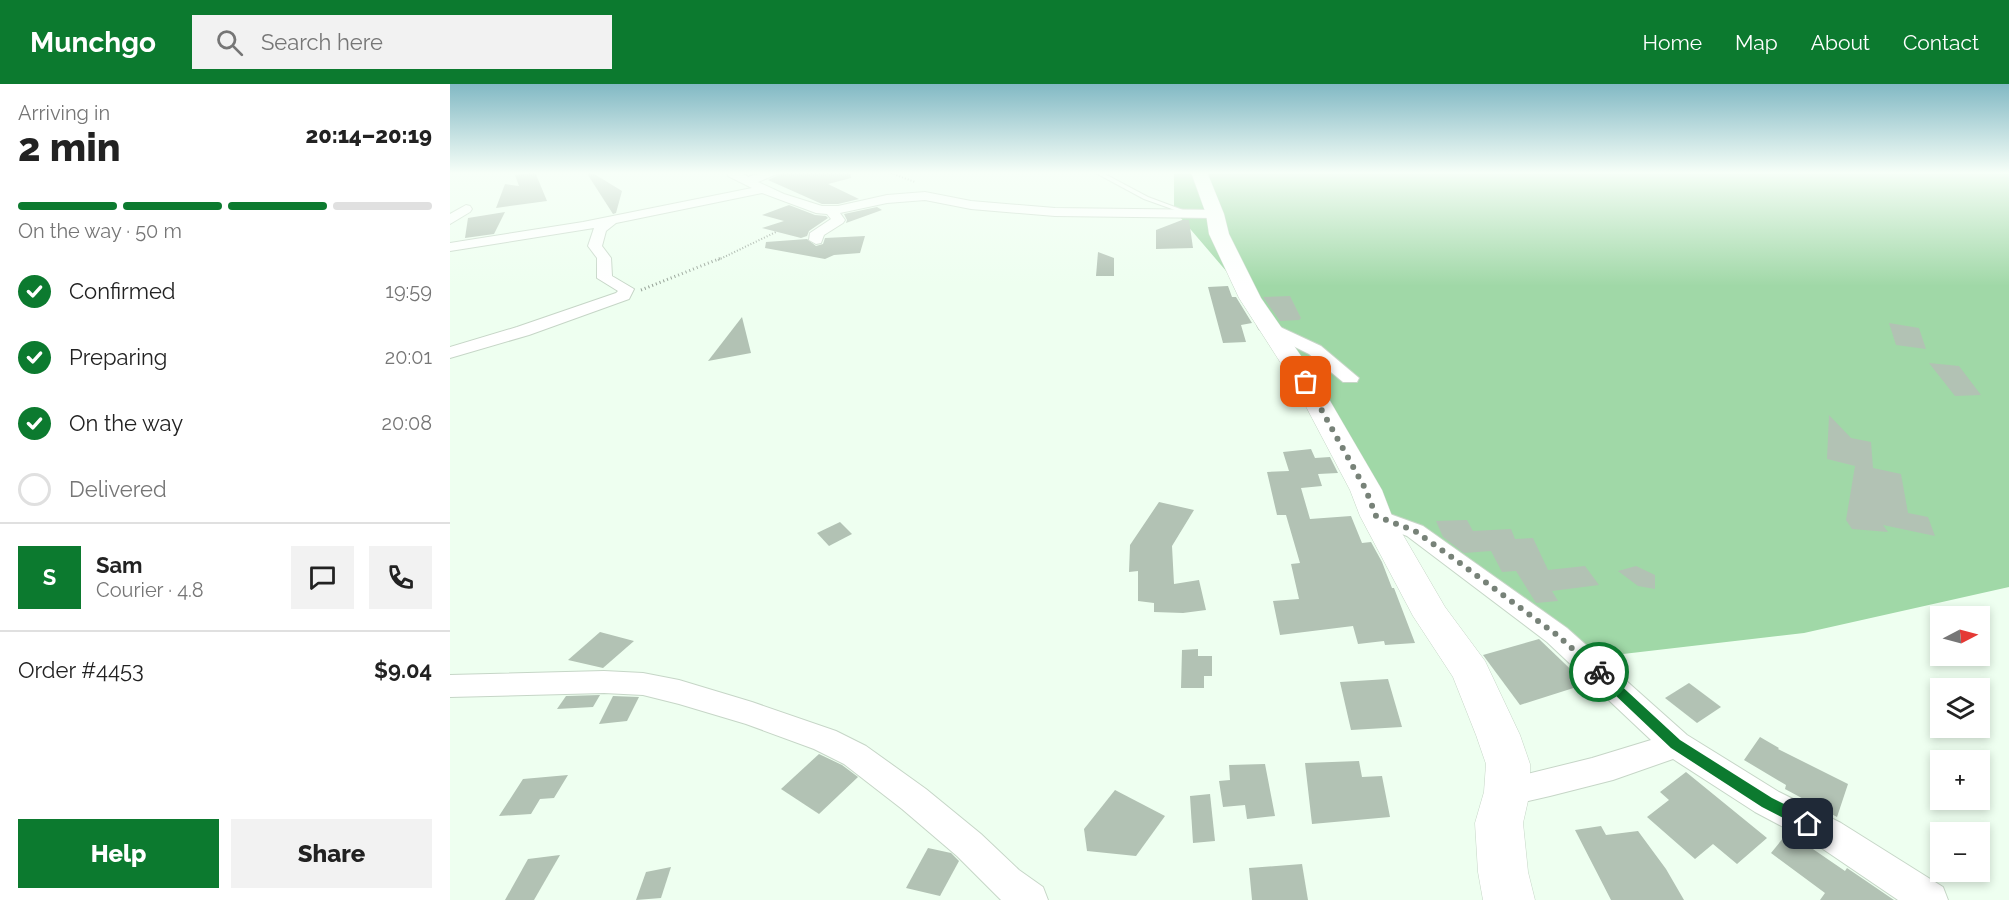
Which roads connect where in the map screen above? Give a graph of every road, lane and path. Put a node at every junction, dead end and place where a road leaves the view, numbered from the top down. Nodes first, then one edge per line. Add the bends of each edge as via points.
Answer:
1 (464, 210) edge
2 (661, 210) edge
3 (831, 210) edge
4 (1032, 210) edge
5 (1188, 210) edge
6 (1202, 210) edge
7 (1202, 214) junction
8 (450, 220) edge
9 (612, 220) junction
10 (776, 232) dead end
11 (816, 240) dead end
12 (450, 247) edge
13 (623, 296) junction
14 (1265, 325) junction
15 (450, 352) edge
16 (1350, 378) dead end
17 (1376, 516) junction
18 (450, 686) edge
19 (1676, 744) junction
20 (1507, 792) junction
21 (1030, 900) edge
22 (1509, 900) edge
23 (1930, 900) edge

1 - 8 street
2 - 9 street
3 - 11 street via 838,220 817,233
4 - 7 street
5 - 7 lane
6 - 7 street
7 - 14 street via 1219,234
9 - 12 street
9 - 13 street via 600,230 595,246 604,258 604,278 626,289
10 - 13 path via 700,268
13 - 15 street via 524,332
14 - 16 street via 1315,350
14 - 17 street via 1306,382 1366,490
17 - 19 street via 1415,531 1557,635
17 - 20 street via 1432,616 1471,672 1508,764
18 - 21 street via 643,684 752,714 825,740 855,755 914,799
19 - 20 street via 1591,774
19 - 23 street via 1767,802 1829,834
20 - 22 street via 1499,823

